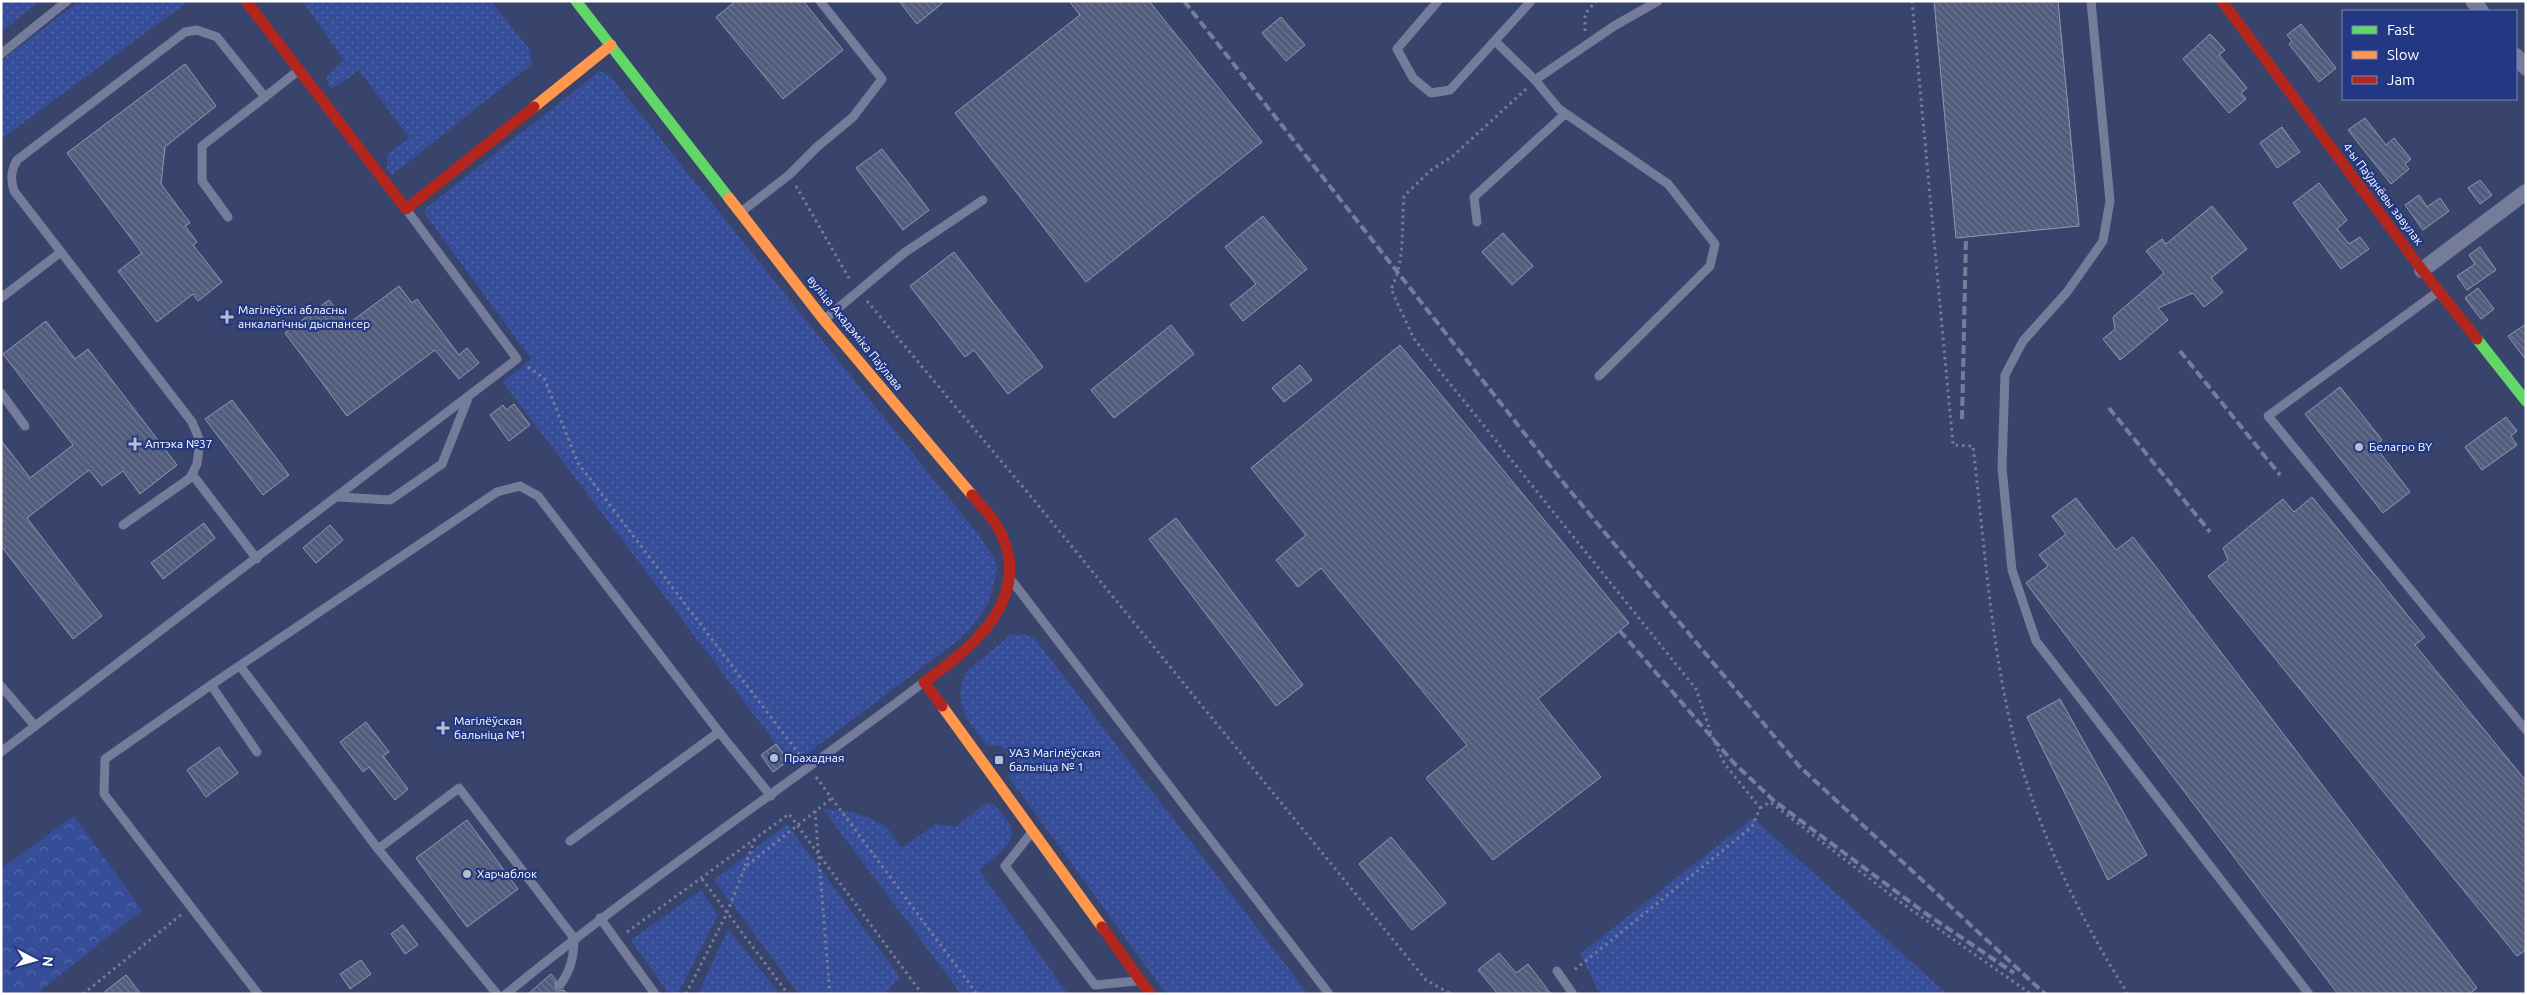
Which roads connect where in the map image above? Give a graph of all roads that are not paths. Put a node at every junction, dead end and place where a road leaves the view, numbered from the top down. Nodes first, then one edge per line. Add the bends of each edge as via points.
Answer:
1 (68, 1) edge
2 (246, 1) edge
3 (576, 1) edge
4 (820, 1) edge
5 (1438, 1) edge
6 (1531, 1) edge
7 (1658, 1) edge
8 (2092, 1) edge
9 (2222, 1) edge
10 (1495, 41) junction
11 (611, 45) junction
12 (1, 54) edge
13 (2517, 57) edge
14 (2526, 68) edge
15 (299, 69) junction
16 (1536, 80) junction
17 (265, 97) junction
18 (1565, 114) junction
19 (2526, 192) edge
20 (983, 200) dead end
21 (406, 209) junction
22 (741, 212) junction
23 (228, 217) dead end
24 (1477, 222) dead end
25 (61, 252) junction
26 (2422, 270) junction
27 (2439, 291) junction
28 (1, 298) edge
29 (824, 320) junction
30 (1599, 376) dead end
31 (1, 393) edge
32 (468, 398) junction
33 (2526, 401) edge
34 (25, 426) dead end
35 (192, 474) junction
36 (338, 497) junction
37 (123, 525) dead end
38 (257, 559) junction
39 (1010, 578) junction
40 (240, 666) junction
41 (924, 682) junction
42 (211, 685) junction
43 (1, 686) edge
44 (35, 726) junction
45 (2526, 730) edge
46 (719, 732) junction
47 (1, 752) edge
48 (258, 752) dead end
49 (771, 796) junction
50 (1033, 830) junction
51 (570, 841) dead end
52 (378, 849) junction
53 (600, 918) junction
54 (574, 938) junction
55 (1560, 975) road end
56 (1141, 980) junction
57 (560, 985) dead end
58 (258, 994) edge
59 (496, 994) edge
60 (506, 994) edge
61 (655, 994) edge
62 (1150, 994) edge
63 (1329, 994) edge
64 (1573, 994) edge
65 (2309, 994) edge

1 - 12 lane
2 - 15 main road
3 - 11 main road, вуліца Акадэміка Паўлава
4 - 22 lane via 882,78 853,117 789,175
5 - 10 lane via 1397,49 1413,78 1431,93 1450,90
6 - 10 lane
7 - 16 lane via 1614,26
8 - 65 lane via 2110,201 2103,241 2066,292 2024,341 2005,374 2002,468 2012,570 2036,641
9 - 26 main road, 4-ы Паўднёвы завулак
10 - 16 lane
11 - 21 main road
11 - 22 main road, вуліца Акадэміка Паўлава
13 - 14 street
15 - 17 lane
15 - 21 main road
16 - 18 lane
17 - 23 lane via 202,146 202,181
17 - 25 lane via 216,38 197,30 185,32 17,160 12,168 14,191
18 - 24 lane via 1474,197
18 - 30 lane via 1668,184 1715,244 1710,266
19 - 26 street
20 - 29 lane via 904,253
21 - 32 lane via 517,360
22 - 29 main road, вуліца Акадэміка Паўлава
25 - 28 lane
25 - 35 lane via 192,422 200,441 197,464
26 - 27 main road, 4-ы Паўднёвы завулак
27 - 33 main road, 4-ы Паўднёвы завулак
27 - 45 lane via 2268,416
29 - 39 main road, вуліца Акадэміка Паўлава via 996,524 1007,548
31 - 34 lane
32 - 36 lane
32 - 36 lane via 442,464 390,500
35 - 37 lane
35 - 38 lane
36 - 38 lane
38 - 44 lane
39 - 41 main road, вуліца Акадэміка Паўлава via 1000,614 960,658
39 - 63 lane
40 - 42 lane
40 - 46 lane via 497,492 520,486 538,496
40 - 52 lane
41 - 49 lane
41 - 50 main road
42 - 48 lane
42 - 58 lane via 105,759 104,794
43 - 44 lane
44 - 47 lane
46 - 49 lane
46 - 51 lane
49 - 53 lane
50 - 56 main road
50 - 56 lane via 1005,866 1095,985
52 - 54 lane via 459,788
52 - 59 lane
53 - 54 lane
53 - 61 lane
54 - 57 lane via 574,958
54 - 60 lane
55 - 64 lane
56 - 62 main road

